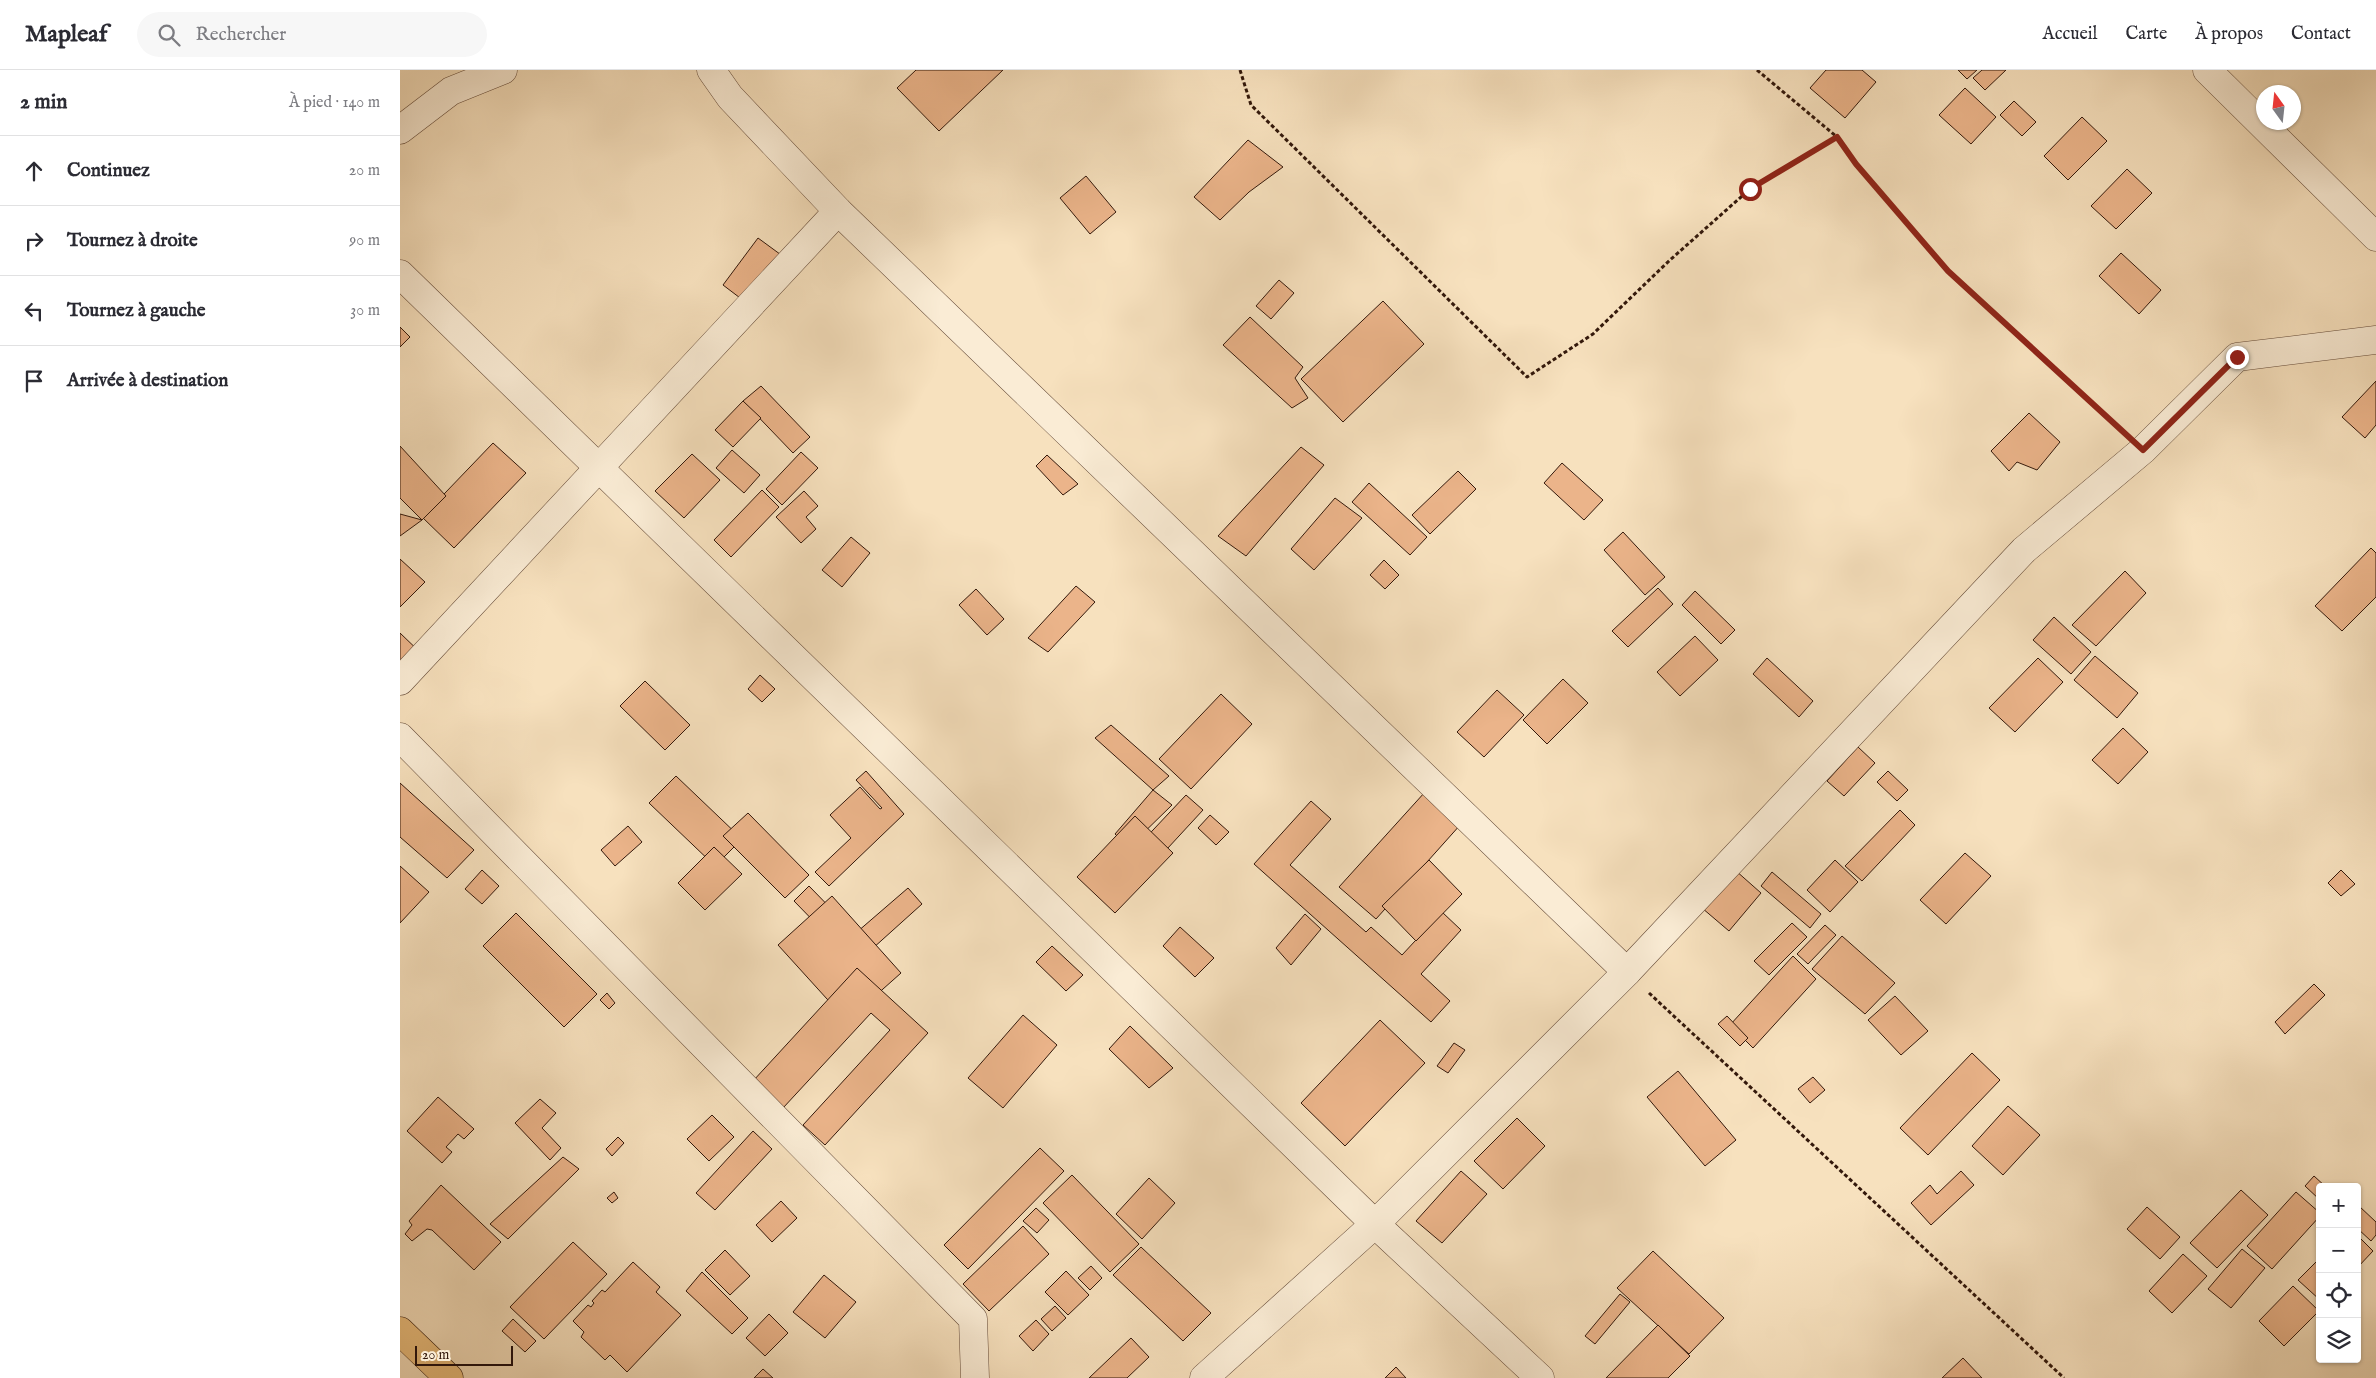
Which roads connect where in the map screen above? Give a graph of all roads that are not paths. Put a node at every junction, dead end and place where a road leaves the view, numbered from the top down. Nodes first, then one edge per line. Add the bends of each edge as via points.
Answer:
1 (504, 70) edge
2 (711, 70) edge
3 (2207, 70) edge
4 (400, 130) edge
5 (838, 211) junction
6 (2376, 237) edge
7 (400, 274) edge
8 (2376, 340) edge
9 (599, 468) junction
10 (400, 681) edge
11 (400, 737) edge
12 (1627, 972) junction
13 (1374, 1224) junction
14 (400, 1331) edge
15 (449, 1378) edge
16 (975, 1378) edge
17 (1204, 1378) edge
18 (1540, 1378) edge

1 - 4 street via 451,91
2 - 5 street via 730,97
3 - 6 street
5 - 9 street
5 - 12 street
7 - 9 street
8 - 12 street via 2237,357 2143,450 2024,550
9 - 10 street
9 - 13 street
11 - 16 street via 973,1319
12 - 13 street
13 - 17 street
13 - 18 street
14 - 15 highway

